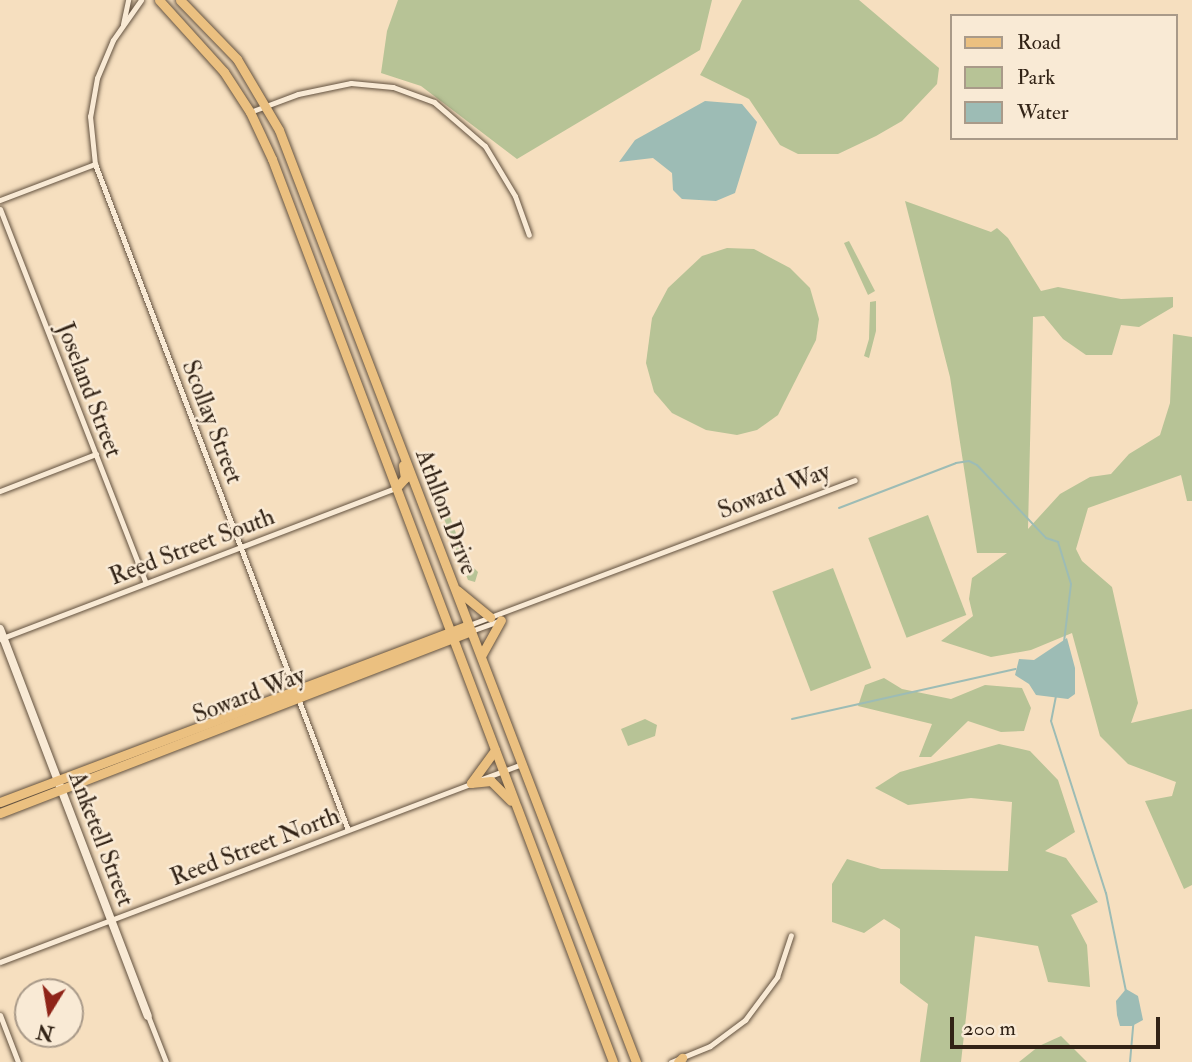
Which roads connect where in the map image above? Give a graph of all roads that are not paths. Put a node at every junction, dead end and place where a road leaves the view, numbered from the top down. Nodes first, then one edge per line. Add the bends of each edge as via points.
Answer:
1 (128, 0) edge
2 (141, 0) edge
3 (159, 0) edge
4 (180, 0) edge
5 (123, 24) junction
6 (267, 106) junction
7 (250, 112) junction
8 (95, 164) junction
9 (0, 200) edge
10 (0, 209) edge
11 (529, 235) dead end
12 (396, 436) junction
13 (96, 454) junction
14 (855, 480) dead end
15 (397, 488) junction
16 (0, 491) edge
17 (424, 508) junction
18 (240, 547) junction
19 (146, 583) junction
20 (454, 586) junction
21 (512, 612) junction
22 (490, 617) junction
23 (501, 620) junction
24 (470, 628) junction
25 (452, 635) junction
26 (1, 636) edge
27 (481, 656) junction
28 (296, 694) junction
29 (495, 750) junction
30 (522, 764) junction
31 (503, 771) junction
32 (57, 780) junction
33 (471, 783) junction
34 (61, 789) junction
35 (0, 802) edge
36 (518, 811) junction
37 (0, 813) edge
38 (348, 830) junction
39 (111, 920) junction
40 (791, 935) dead end
41 (0, 962) edge
42 (0, 1015) edge
43 (148, 1016) joint
44 (680, 1060) edge
45 (18, 1062) edge
46 (166, 1062) edge
47 (613, 1062) edge
48 (636, 1062) edge
49 (671, 1062) edge

1 - 5 street, Scollay Street
2 - 5 street, Scollay Street
3 - 7 main road, Athllon Drive via 224,72
4 - 6 main road, Athllon Drive via 228,48
5 - 8 street, Scollay Street via 104,58 92,98 90,134
6 - 7 street
6 - 11 street via 351,83 393,87 434,102 485,146 515,196
6 - 12 main road, Athllon Drive
7 - 15 main road, Athllon Drive
8 - 9 street
8 - 18 street, Scollay Street
10 - 13 street, Joseland Street
12 - 15 main road via 405,474
12 - 17 main road, Athllon Drive
13 - 16 street
13 - 19 street, Joseland Street
14 - 21 street, Soward Way
15 - 17 main road via 413,489
15 - 18 street, Reed Street South
15 - 25 main road, Athllon Drive
17 - 20 main road, Athllon Drive
18 - 19 street, Reed Street South
18 - 28 street, Scollay Street
19 - 26 street, Reed Street South
20 - 22 main road
20 - 24 main road, Athllon Drive
21 - 22 street, Soward Way
21 - 23 street, Soward Way
22 - 24 street, Soward Way
23 - 24 street, Soward Way
23 - 27 main road
24 - 25 main road, Soward Way
24 - 27 main road, Athllon Drive
25 - 28 main road, Soward Way
25 - 29 main road, Athllon Drive
26 - 32 street, Anketell Street
27 - 30 main road, Athllon Drive
28 - 32 main road, Soward Way
28 - 34 main road, Soward Way
28 - 38 street, Scollay Street
29 - 31 main road, Athllon Drive
29 - 33 main road
30 - 31 street, Reed Street North
30 - 48 main road, Athllon Drive
31 - 33 street, Reed Street North
31 - 36 main road, Athllon Drive
32 - 34 street, Anketell Street
32 - 35 main road, Soward Way
33 - 36 main road via 498,784
33 - 38 street, Reed Street North
34 - 37 main road, Soward Way
34 - 39 street, Anketell Street
36 - 47 main road, Athllon Drive
38 - 39 street, Reed Street North
39 - 41 street, Reed Street North
39 - 43 street, Anketell Street
40 - 44 street via 777,977 760,1004 723,1038
42 - 45 street
43 - 46 street, Anketell Street
44 - 49 street

